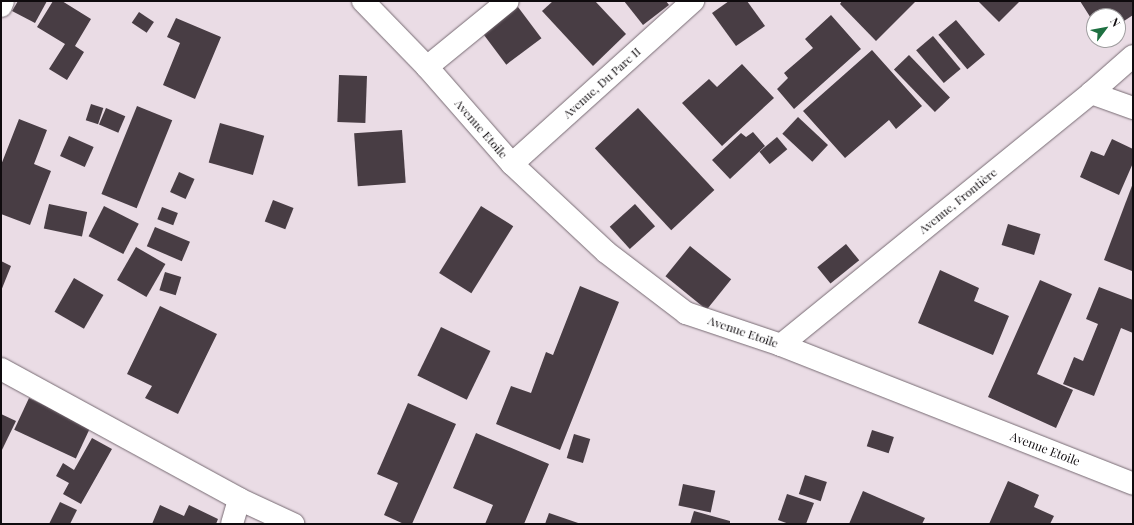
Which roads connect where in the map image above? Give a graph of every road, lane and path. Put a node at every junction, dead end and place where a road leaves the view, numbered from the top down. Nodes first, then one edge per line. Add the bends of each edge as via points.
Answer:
1 (3, 1) edge
2 (363, 1) edge
3 (508, 1) edge
4 (693, 1) edge
5 (1, 6) edge
6 (1133, 56) edge
7 (427, 67) junction
8 (1091, 92) junction
9 (1133, 108) edge
10 (512, 164) junction
11 (781, 345) junction
12 (1, 369) edge
13 (1133, 484) edge
14 (239, 499) junction
15 (232, 524) edge
16 (293, 524) edge

1 - 5 street
2 - 7 street, Avenue Etoile
3 - 7 street
4 - 10 street, Avenue, Du Parc II
6 - 8 street, Avenue, Frontière
7 - 10 street, Avenue Etoile
8 - 9 street
8 - 11 street, Avenue, Frontière
10 - 11 street, Avenue Etoile via 606,252 686,313
11 - 13 street, Avenue Etoile
12 - 14 street
14 - 15 street
14 - 16 street

